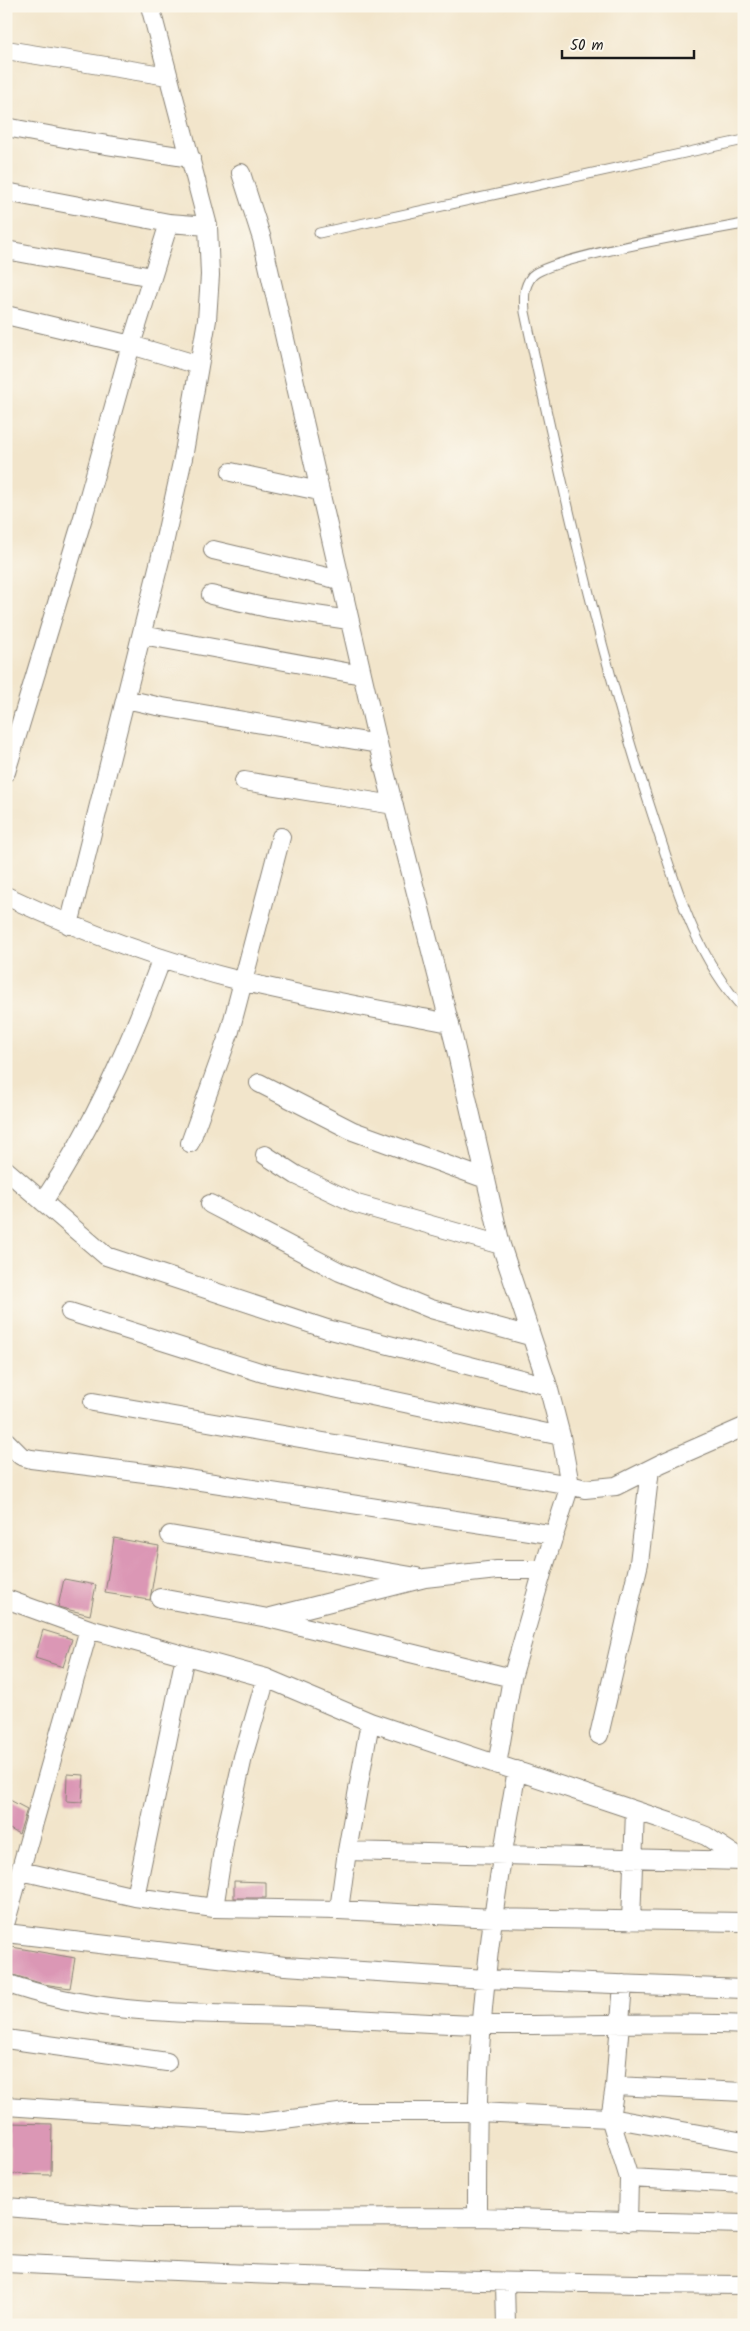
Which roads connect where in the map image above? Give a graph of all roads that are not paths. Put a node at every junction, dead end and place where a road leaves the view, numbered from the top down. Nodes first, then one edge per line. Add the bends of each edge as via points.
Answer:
1 (150, 6) edge
2 (6, 50) edge
3 (168, 76) junction
4 (6, 127) edge
5 (744, 140) edge
6 (191, 158) junction
7 (241, 173) dead end
8 (6, 192) edge
9 (169, 223) junction
10 (744, 224) edge
11 (208, 226) junction
12 (319, 233) dead end
13 (6, 250) edge
14 (152, 277) junction
15 (6, 315) edge
16 (131, 344) junction
17 (199, 365) junction
18 (231, 472) dead end
19 (319, 491) junction
20 (213, 550) dead end
21 (340, 580) junction
22 (211, 595) dead end
23 (349, 620) junction
24 (142, 636) junction
25 (362, 675) junction
26 (126, 699) junction
27 (378, 744) junction
28 (6, 772) edge
29 (244, 781) dead end
30 (394, 805) junction
31 (281, 837) dead end
32 (6, 896) edge
33 (69, 925) junction
34 (162, 958) junction
35 (244, 982) junction
36 (744, 1009) edge
37 (450, 1024) junction
38 (259, 1083) dead end
39 (190, 1143) dead end
40 (265, 1155) dead end
41 (6, 1170) edge
42 (486, 1179) junction
43 (43, 1202) junction
44 (210, 1204) dead end
45 (501, 1245) junction
46 (70, 1312) dead end
47 (530, 1336) junction
48 (548, 1386) junction
49 (93, 1402) dead end
50 (744, 1427) edge
51 (562, 1436) junction
52 (6, 1441) edge
53 (650, 1469) junction
54 (570, 1485) junction
55 (170, 1535) dead end
56 (555, 1535) junction
57 (543, 1570) junction
58 (425, 1578) junction
59 (160, 1598) dead end
60 (6, 1599) edge
61 (268, 1618) junction
62 (89, 1629) junction
63 (185, 1656) junction
64 (266, 1678) junction
65 (512, 1678) junction
66 (370, 1722) junction
67 (598, 1735) dead end
68 (497, 1765) junction
69 (517, 1770) junction
70 (635, 1811) junction
71 (347, 1851) junction
72 (502, 1855) junction
73 (632, 1859) junction
74 (744, 1861) edge
75 (21, 1871) junction
76 (135, 1897) junction
77 (214, 1908) junction
78 (339, 1910) junction
79 (494, 1918) junction
80 (6, 1921) edge
81 (631, 1921) junction
82 (744, 1922) edge
83 (6, 1933) edge
84 (486, 1979) junction
85 (6, 1983) edge
86 (623, 1984) junction
87 (744, 1989) edge
88 (619, 2024) junction
89 (483, 2025) junction
90 (744, 2025) edge
91 (6, 2039) edge
92 (167, 2062) dead end
93 (615, 2086) junction
94 (744, 2092) edge
95 (6, 2106) edge
96 (478, 2112) junction
97 (610, 2118) junction
98 (744, 2142) edge
99 (630, 2178) junction
100 (744, 2184) edge
101 (6, 2207) edge
102 (477, 2217) junction
103 (628, 2222) junction
104 (744, 2224) edge
105 (6, 2264) edge
106 (505, 2283) junction
107 (744, 2286) edge
108 (506, 2325) edge

1 - 3 street
2 - 3 street
3 - 6 street
4 - 6 street
5 - 12 lane
6 - 11 street
7 - 19 street via 262,239
8 - 9 street
9 - 11 street
9 - 14 street
10 - 36 lane via 548,266 532,275 523,293 524,312 558,467 634,757 675,882 700,945 726,990
11 - 17 street via 210,275
13 - 14 street
14 - 16 street
15 - 16 street
16 - 17 street
16 - 28 street via 84,514
17 - 24 street via 181,467
18 - 19 street
19 - 21 street
20 - 21 street
21 - 23 street
22 - 23 street via 268,608
23 - 25 street
24 - 25 street
24 - 26 street
25 - 27 street
26 - 27 street
26 - 33 street
27 - 30 street
29 - 30 street
30 - 37 street
31 - 35 street
32 - 33 street
33 - 34 street
34 - 35 street
34 - 43 street via 114,1078 70,1160
35 - 37 street
35 - 39 street via 214,1080
37 - 42 street
38 - 42 street via 353,1131
40 - 45 street via 296,1175 357,1204
41 - 43 street
42 - 45 street
43 - 48 street via 106,1256 126,1264 327,1329
44 - 47 street via 349,1276 431,1309
45 - 47 street
46 - 51 street via 263,1373
47 - 48 street
48 - 51 street
49 - 54 street
50 - 53 street
51 - 54 street
52 - 56 street via 20,1456 30,1459 161,1475
53 - 54 street via 616,1486 585,1489
53 - 67 street via 640,1563
54 - 56 street
55 - 58 street
56 - 57 street
57 - 58 street via 497,1570
57 - 65 street
58 - 61 street
59 - 61 street
60 - 62 street
61 - 65 street
62 - 63 street
62 - 75 street
63 - 64 street
63 - 76 street
64 - 66 street
64 - 77 street via 243,1757 225,1837
65 - 68 street
66 - 68 street
66 - 71 street
68 - 69 street
69 - 70 street
69 - 72 street
70 - 73 street
70 - 74 street via 706,1836
71 - 72 street
71 - 78 street
72 - 73 street
72 - 79 street
73 - 74 street
73 - 81 street
75 - 76 street
75 - 80 street
76 - 77 street
77 - 78 street
78 - 79 street
79 - 81 street
79 - 84 street
81 - 82 street
83 - 84 street via 285,1966
84 - 86 street
84 - 89 street
85 - 89 street via 28,1991 149,2012
86 - 87 street
86 - 88 street
88 - 89 street
88 - 90 street
88 - 93 street
89 - 96 street
91 - 92 street
93 - 94 street
93 - 97 street
95 - 96 street via 260,2123 336,2112
96 - 97 street
96 - 102 street
97 - 98 street
97 - 99 street
99 - 100 street
99 - 103 street
101 - 102 street via 144,2218
102 - 103 street
103 - 104 street
105 - 106 street
106 - 107 street
106 - 108 street

